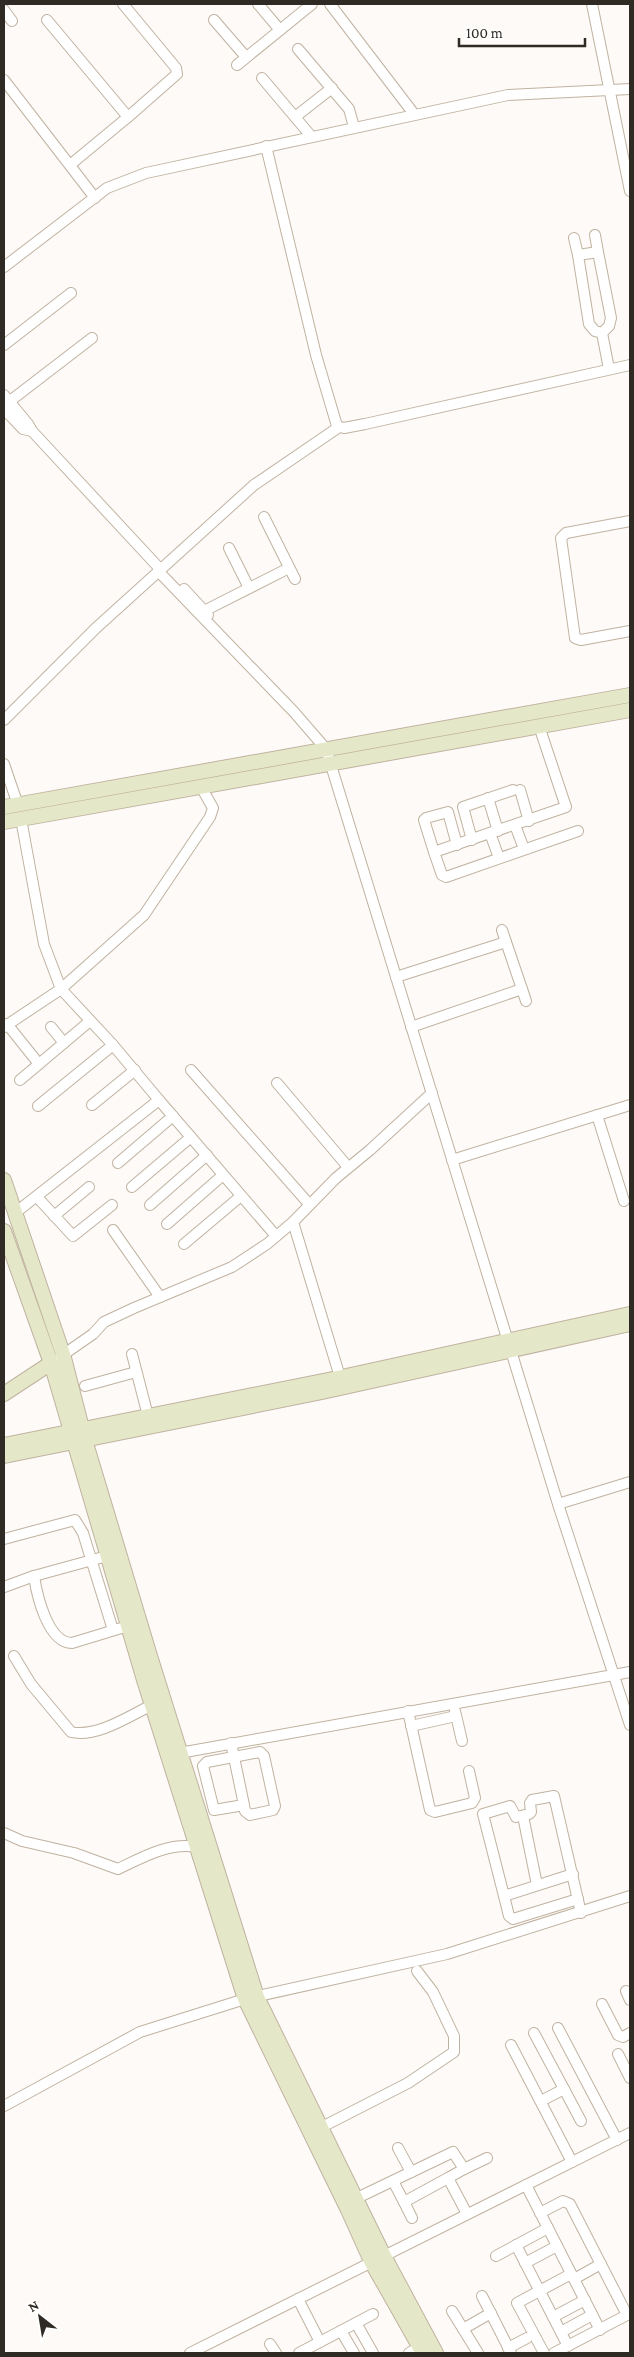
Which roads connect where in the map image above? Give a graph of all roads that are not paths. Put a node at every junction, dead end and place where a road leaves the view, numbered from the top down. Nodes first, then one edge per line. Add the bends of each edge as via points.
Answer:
1 (123, 4) edge
2 (258, 4) edge
3 (312, 4) edge
4 (330, 4) edge
5 (592, 4) edge
6 (4, 10) edge
7 (47, 20) dead end
8 (214, 20) dead end
9 (12, 21) dead end
10 (280, 30) junction
11 (298, 49) dead end
12 (246, 57) junction
13 (237, 65) dead end
14 (262, 78) dead end
15 (4, 80) edge
16 (332, 88) junction
17 (630, 89) edge
18 (610, 90) junction
19 (414, 114) junction
20 (295, 117) junction
21 (128, 118) junction
22 (354, 127) junction
23 (311, 136) junction
24 (266, 146) junction
25 (70, 164) junction
26 (630, 191) edge
27 (94, 198) junction
28 (594, 235) dead end
29 (574, 238) dead end
30 (598, 252) junction
31 (578, 255) junction
32 (4, 267) edge
33 (71, 293) dead end
34 (602, 333) junction
35 (92, 338) dead end
36 (4, 345) edge
37 (630, 365) edge
38 (609, 369) junction
39 (6, 402) edge
40 (340, 427) junction
41 (264, 517) dead end
42 (630, 521) edge
43 (228, 548) dead end
44 (290, 568) junction
45 (161, 570) junction
46 (295, 579) dead end
47 (249, 588) junction
48 (204, 611) junction
49 (212, 625) junction
50 (630, 631) edge
51 (630, 695) edge
52 (630, 710) edge
53 (4, 720) edge
54 (539, 726) junction
55 (326, 749) junction
56 (4, 764) edge
57 (330, 764) junction
58 (201, 787) junction
59 (488, 798) junction
60 (4, 807) edge
61 (20, 812) junction
62 (529, 821) junction
63 (4, 822) edge
64 (515, 825) junction
65 (578, 830) dead end
66 (494, 832) junction
67 (472, 840) junction
68 (457, 845) junction
69 (524, 849) junction
70 (434, 852) junction
71 (499, 858) junction
72 (502, 930) dead end
73 (506, 942) junction
74 (396, 977) junction
75 (522, 988) junction
76 (62, 989) junction
77 (526, 1001) dead end
78 (90, 1021) junction
79 (5, 1025) edge
80 (51, 1027) dead end
81 (411, 1027) junction
82 (64, 1043) junction
83 (112, 1045) junction
84 (39, 1064) junction
85 (135, 1070) junction
86 (191, 1070) dead end
87 (20, 1080) dead end
88 (277, 1083) dead end
89 (432, 1093) junction
90 (159, 1100) junction
91 (92, 1105) dead end
92 (38, 1106) dead end
93 (630, 1107) edge
94 (597, 1115) junction
95 (173, 1116) junction
96 (191, 1137) junction
97 (207, 1155) junction
98 (452, 1160) junction
99 (118, 1162) dead end
100 (348, 1167) junction
101 (223, 1175) junction
102 (4, 1180) edge
103 (90, 1187) dead end
104 (132, 1187) dead end
105 (241, 1196) junction
106 (37, 1197) junction
107 (624, 1201) dead end
108 (308, 1204) junction
109 (150, 1205) dead end
110 (112, 1206) dead end
111 (15, 1213) junction
112 (54, 1216) junction
113 (293, 1222) junction
114 (167, 1224) dead end
115 (113, 1230) dead end
116 (4, 1231) edge
117 (276, 1236) junction
118 (184, 1244) dead end
119 (160, 1297) junction
120 (630, 1314) edge
121 (630, 1324) edge
122 (510, 1346) junction
123 (63, 1354) junction
124 (132, 1354) dead end
125 (51, 1363) junction
126 (136, 1372) junction
127 (340, 1377) junction
128 (85, 1386) dead end
129 (4, 1394) edge
130 (148, 1416) junction
131 (79, 1436) junction
132 (4, 1445) edge
133 (4, 1456) edge
134 (630, 1482) edge
135 (558, 1504) junction
136 (4, 1539) edge
137 (107, 1556) junction
138 (92, 1560) junction
139 (34, 1576) junction
140 (4, 1587) edge
141 (128, 1626) junction
142 (113, 1630) junction
143 (14, 1656) dead end
144 (630, 1672) edge
145 (613, 1675) junction
146 (453, 1703) junction
147 (152, 1705) junction
148 (408, 1711) junction
149 (456, 1716) junction
150 (630, 1725) edge
151 (411, 1726) junction
152 (462, 1741) dead end
153 (231, 1743) junction
154 (174, 1754) junction
155 (234, 1756) junction
156 (469, 1771) dead end
157 (244, 1805) junction
158 (523, 1816) junction
159 (4, 1833) edge
160 (197, 1847) junction
161 (573, 1874) junction
162 (537, 1885) junction
163 (504, 1896) junction
164 (630, 1896) edge
165 (578, 1899) junction
166 (582, 1912) junction
167 (417, 1971) dead end
168 (251, 1998) junction
169 (602, 2004) dead end
170 (558, 2028) dead end
171 (534, 2033) dead end
172 (630, 2033) edge
173 (512, 2045) dead end
174 (618, 2054) dead end
175 (630, 2078) edge
176 (564, 2089) junction
177 (541, 2101) junction
178 (4, 2106) edge
179 (581, 2121) dead end
180 (316, 2130) junction
181 (630, 2133) edge
182 (617, 2140) junction
183 (398, 2148) dead end
184 (487, 2158) dead end
185 (572, 2162) junction
186 (464, 2169) junction
187 (411, 2172) junction
188 (448, 2178) junction
189 (393, 2181) junction
190 (526, 2185) junction
191 (357, 2198) junction
192 (404, 2202) junction
193 (540, 2213) junction
194 (467, 2214) junction
195 (412, 2218) dead end
196 (548, 2228) junction
197 (516, 2245) junction
198 (557, 2246) junction
199 (496, 2256) dead end
200 (378, 2259) junction
201 (525, 2263) junction
202 (601, 2264) junction
203 (572, 2276) junction
204 (539, 2291) junction
205 (482, 2296) dead end
206 (298, 2299) junction
207 (584, 2300) junction
208 (452, 2311) dead end
209 (491, 2313) junction
210 (373, 2314) dead end
211 (592, 2315) junction
212 (553, 2317) junction
213 (356, 2323) junction
214 (463, 2329) junction
215 (341, 2330) junction
216 (600, 2330) junction
217 (561, 2332) junction
218 (527, 2338) dead end
219 (320, 2342) junction
220 (270, 2344) dead end
221 (568, 2346) junction
222 (510, 2350) edge
223 (417, 2351) edge
224 (193, 2353) edge
225 (276, 2353) edge
226 (299, 2353) edge
227 (354, 2353) edge
228 (373, 2353) edge
229 (436, 2353) edge
230 (478, 2353) edge
231 (544, 2353) edge
232 (554, 2353) edge

1 - 21 street via 178,71
2 - 10 street
3 - 10 street
4 - 19 street
5 - 18 street
6 - 9 street
7 - 21 street
8 - 12 street
10 - 12 street
11 - 16 street
12 - 13 street
14 - 20 street
15 - 25 street
16 - 20 street
16 - 22 street via 349,109
17 - 18 street
18 - 19 street via 508,96
18 - 26 street
19 - 22 street
20 - 23 street
21 - 25 street
22 - 23 street
23 - 24 street
24 - 27 street via 146,173 107,188
24 - 40 street via 316,355 335,424
25 - 27 street
27 - 32 street
28 - 30 street
29 - 31 street
30 - 31 street
30 - 34 street via 611,318
31 - 34 street via 589,324
33 - 36 street
34 - 38 street
35 - 39 street
37 - 38 street
38 - 40 street
39 - 45 street
40 - 45 street via 254,485
41 - 44 street
42 - 50 street via 566,534 561,538 575,638 581,640
43 - 47 street
44 - 46 street
44 - 47 street
45 - 48 street
45 - 49 street via 204,621
45 - 53 street via 96,628
47 - 48 street
48 - 49 street
49 - 55 street
51 - 55 street
52 - 54 street
54 - 57 street
54 - 62 street via 566,804 563,809
55 - 57 street
55 - 61 street
56 - 61 street
57 - 58 street
57 - 74 street
58 - 61 street
58 - 76 street via 212,808 210,817 144,915
59 - 62 street via 516,790
59 - 66 street
59 - 67 street via 463,807
60 - 61 street
61 - 63 street
61 - 76 street via 44,944
62 - 64 street
64 - 66 street
64 - 69 street
65 - 69 street
66 - 67 street
66 - 71 street
67 - 68 street
68 - 70 street
68 - 70 street via 448,812 426,818
69 - 71 street
70 - 71 street via 443,876
72 - 73 street
73 - 74 street
73 - 75 street
74 - 81 street
75 - 77 street
75 - 81 street
76 - 78 street
76 - 79 street
78 - 82 street
78 - 83 street
79 - 84 street
80 - 82 street
81 - 89 street
82 - 84 street
83 - 85 street
83 - 92 street
84 - 87 street
85 - 90 street
85 - 91 street
86 - 108 street
88 - 100 street
89 - 98 street
89 - 100 street
90 - 95 street
90 - 106 street
93 - 94 street
94 - 98 street
94 - 107 street
95 - 96 street
95 - 99 street
96 - 97 street
96 - 104 street
97 - 101 street
97 - 109 street
98 - 122 street
100 - 108 street
101 - 105 street
101 - 114 street
102 - 111 street
103 - 112 street
105 - 117 street
105 - 118 street
106 - 111 street
106 - 112 street
108 - 113 street
110 - 112 street via 73,1236
111 - 123 street
113 - 117 street
113 - 127 street
115 - 119 street
116 - 125 street
117 - 119 street via 232,1267
119 - 123 street via 104,1322 93,1334
120 - 122 street
121 - 122 street
122 - 127 street
122 - 131 street
122 - 135 street
123 - 125 street
123 - 131 street
124 - 126 street
125 - 129 street
125 - 131 street
126 - 128 street
126 - 130 street
127 - 130 street
130 - 131 street
131 - 132 street
131 - 133 street
131 - 137 street
131 - 154 street
134 - 135 street
135 - 145 street
136 - 138 street via 75,1520
137 - 138 street
137 - 141 street
138 - 139 street
138 - 142 street
139 - 140 street
139 - 142 street via 50,1628 60,1640 72,1643
141 - 142 street
141 - 147 street
143 - 147 street via 31,1684 71,1732 80,1734 104,1728
144 - 145 street
145 - 146 street
145 - 150 street
146 - 148 street
146 - 149 street
147 - 154 street
148 - 151 street
148 - 153 street
149 - 151 street
149 - 152 street
151 - 156 street via 430,1810 435,1812 472,1803 475,1798
153 - 154 street
153 - 155 street
154 - 160 street
154 - 168 street
155 - 157 street
155 - 157 street via 204,1762 203,1766 214,1810
155 - 157 street via 262,1753 275,1806 273,1810 250,1815
158 - 161 street via 530,1814 532,1800 554,1796
158 - 162 street
158 - 163 street via 516,1817 510,1806 483,1814
159 - 160 street via 118,1869 170,1847
160 - 168 street
161 - 162 street
161 - 165 street
162 - 163 street
163 - 165 street via 509,1916 513,1919
164 - 166 street
165 - 166 street
166 - 168 street via 447,1954
167 - 180 street via 433,1992 454,2036 454,2052 408,2083
168 - 178 street via 140,2032
168 - 180 street
169 - 172 street via 618,2035 623,2037
170 - 182 street
171 - 176 street
173 - 177 street
174 - 175 street
176 - 177 street
176 - 179 street
177 - 185 street
180 - 191 street
180 - 200 street
181 - 182 street
182 - 185 street
183 - 187 street
184 - 186 street
185 - 190 street
186 - 187 street via 452,2152
186 - 188 street
187 - 189 street
188 - 192 street
188 - 194 street
189 - 191 street
189 - 192 street
190 - 193 street
190 - 194 street
191 - 200 street
192 - 195 street
193 - 196 street
193 - 202 street via 567,2202
194 - 200 street
196 - 197 street
196 - 198 street
197 - 199 street
197 - 201 street
198 - 201 street
198 - 203 street
200 - 206 street
200 - 223 street
200 - 229 street
201 - 204 street
202 - 203 street
202 - 216 street via 627,2315
203 - 204 street
203 - 207 street
204 - 212 street
204 - 231 street via 517,2305
205 - 209 street
206 - 219 street
206 - 224 street
207 - 211 street
207 - 212 street
208 - 214 street
209 - 214 street
209 - 222 street
210 - 213 street
211 - 216 street
211 - 217 street
212 - 217 street
213 - 215 street
213 - 228 street
214 - 230 street
215 - 219 street
215 - 227 street
216 - 221 street
217 - 221 street
218 - 222 street
219 - 226 street
220 - 225 street
221 - 232 street

